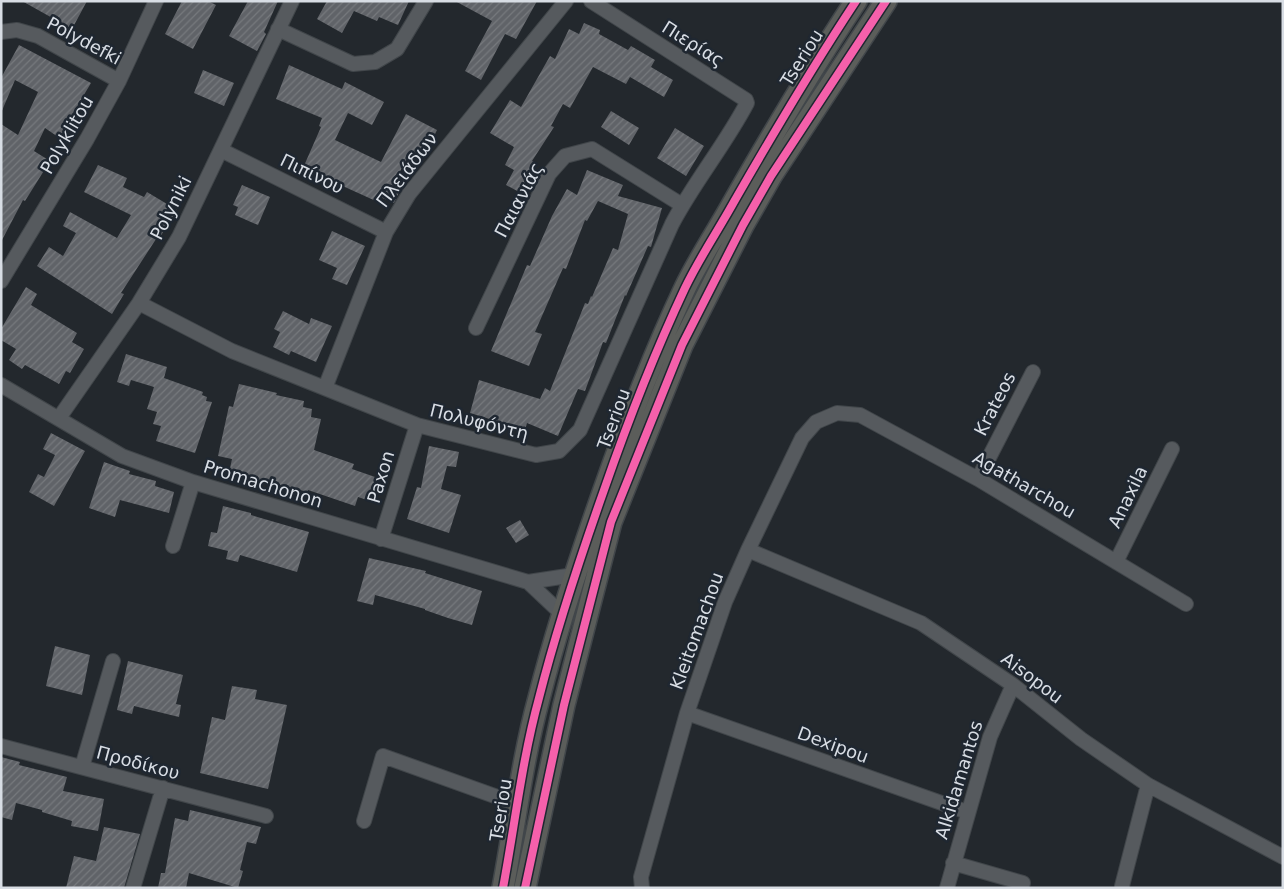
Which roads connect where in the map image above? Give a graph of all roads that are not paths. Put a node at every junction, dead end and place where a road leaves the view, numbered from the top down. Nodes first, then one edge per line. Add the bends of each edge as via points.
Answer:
1 (156, 1) edge
2 (292, 1) edge
3 (426, 1) edge
4 (566, 1) edge
5 (591, 1) edge
6 (856, 1) edge
7 (886, 1) edge
8 (278, 29) junction
9 (1, 32) edge
10 (119, 81) junction
11 (747, 103) joint
12 (221, 150) junction
13 (682, 205) junction
14 (386, 232) junction
15 (1, 281) edge
16 (138, 303) junction
17 (476, 328) dead end
18 (1032, 372) dead end
19 (1, 385) edge
20 (325, 388) junction
21 (837, 414) joint
22 (59, 418) junction
23 (417, 425) junction
24 (1172, 449) dead end
25 (978, 479) junction
26 (193, 482) junction
27 (381, 539) junction
28 (173, 546) dead end
29 (748, 550) junction
30 (1116, 562) junction
31 (574, 575) junction
32 (528, 582) junction
33 (1186, 604) dead end
34 (562, 615) junction
35 (114, 661) dead end
36 (1013, 685) junction
37 (687, 713) junction
38 (1, 746) edge
39 (82, 767) junction
40 (1148, 785) junction
41 (163, 788) junction
42 (516, 804) junction
43 (967, 812) junction
44 (266, 816) dead end
45 (364, 820) dead end
46 (1283, 857) edge
47 (954, 863) junction
48 (1023, 883) dead end
49 (1122, 886) dead end
50 (133, 888) edge
51 (503, 888) edge
52 (525, 888) edge
53 (642, 888) edge
54 (947, 888) edge

1 - 10 street, Polyklitou
2 - 8 street, Polyniki
3 - 8 street via 397,49 375,62 352,64
4 - 14 street, Πλειάδων via 409,194
5 - 11 street, Πιερίας
6 - 31 main road, Tseriou via 778,124 686,285 624,433
7 - 52 main road, Tseriou via 771,176 682,345 611,522 564,706
8 - 12 street, Polyniki
9 - 10 street, Polydefki via 17,30 38,36
10 - 15 street, Polyklitou
11 - 13 street, Πολυφόντη
12 - 14 street, Πιπίνου
12 - 16 street, Polyniki via 179,237
13 - 17 street, Παιανιάς via 592,149 565,156 549,174
13 - 23 street, Πολυφόντη via 580,430 559,451 536,455
14 - 20 street, Πλειάδων
16 - 20 street, Πολυφόντη via 232,351
16 - 22 street, Polyniki
18 - 25 street, Krateos
19 - 22 street, Promachonon
20 - 23 street, Πολυφόντη
21 - 25 street, Agatharchou via 860,415
21 - 29 street, Kleitomachou via 816,422 802,438
22 - 26 street, Promachonon via 122,456
23 - 27 street, Paxon
24 - 30 street, Anaxila
25 - 30 street, Agatharchou
26 - 27 street, Promachonon
26 - 28 street
27 - 32 street, Promachonon
29 - 36 street, Aisopou via 921,623
29 - 37 street, Kleitomachou via 725,602
30 - 33 street, Agatharchou
31 - 32 street, Promachonon
31 - 34 main road, Tseriou
32 - 34 street, Promachonon
34 - 42 main road, Tseriou via 538,698
35 - 39 street
36 - 40 street, Aisopou via 1081,739
36 - 43 street, Alkidamantos via 990,736
37 - 43 street, Dexipou
37 - 53 street, Kleitomachou via 641,877
38 - 39 street, Προδίκου
39 - 41 street, Προδίκου
40 - 46 street, Aisopou
40 - 49 street
41 - 44 street, Προδίκου
41 - 50 street
42 - 45 street via 383,756
42 - 51 main road, Tseriou
43 - 47 street, Alkidamantos
47 - 48 street
47 - 54 street, Alkidamantos

